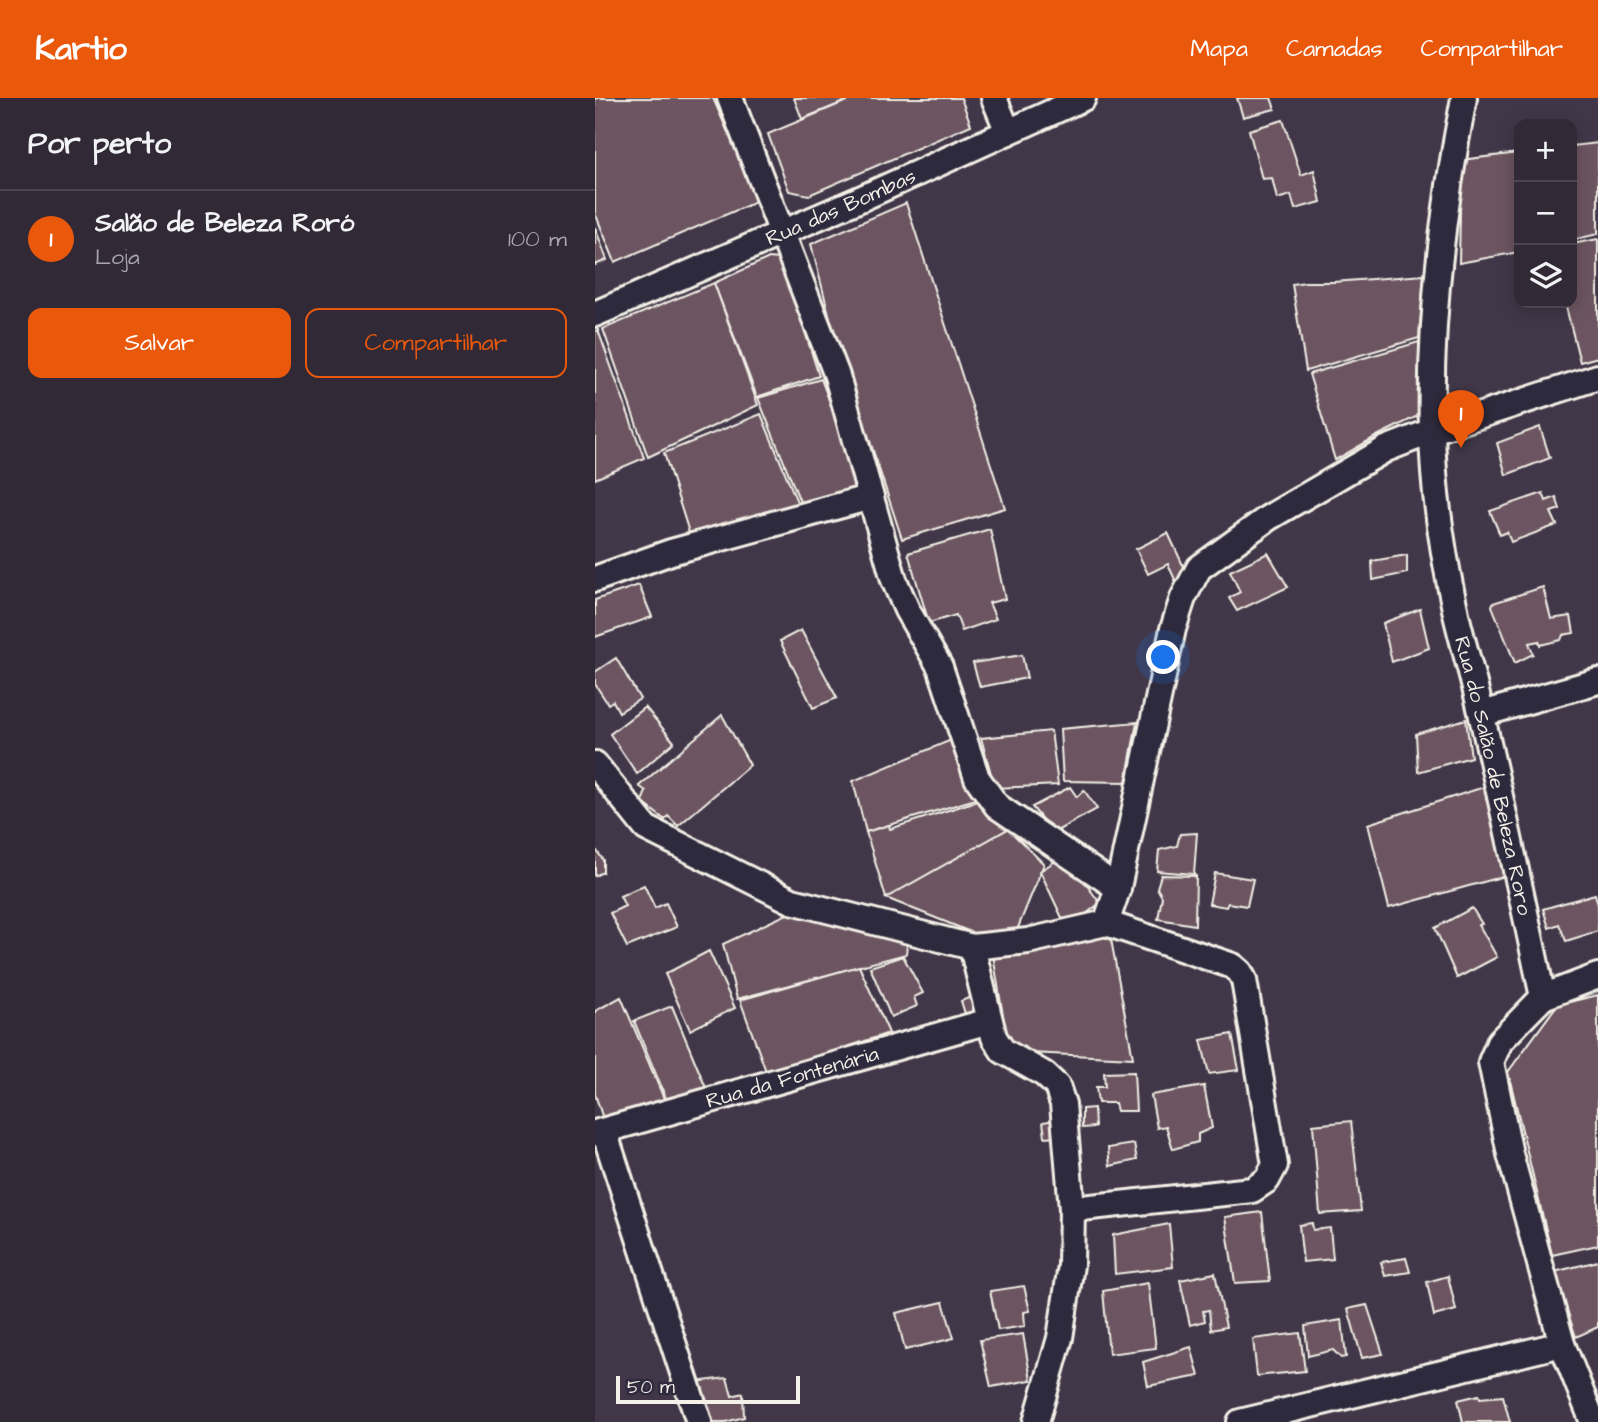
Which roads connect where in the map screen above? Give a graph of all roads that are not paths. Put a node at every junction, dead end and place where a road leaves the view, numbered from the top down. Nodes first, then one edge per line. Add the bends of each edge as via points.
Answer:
1 (730, 98) edge
2 (994, 98) edge
3 (1083, 98) edge
4 (1464, 98) edge
5 (1008, 132) junction
6 (783, 232) junction
7 (595, 314) edge
8 (1598, 377) edge
9 (1431, 431) junction
10 (871, 497) junction
11 (595, 579) edge
12 (1598, 681) edge
13 (1482, 714) junction
14 (595, 764) edge
15 (1118, 888) junction
16 (1105, 923) junction
17 (972, 947) junction
18 (1598, 976) edge
19 (1543, 997) junction
20 (989, 1021) junction
21 (599, 1132) edge
22 (1072, 1209) junction
23 (1562, 1344) junction
24 (1294, 1415) edge
25 (699, 1422) edge
26 (1036, 1422) edge
27 (1240, 1422) edge
28 (1593, 1422) edge

1 - 6 street
2 - 5 street
3 - 5 street, Rua das Bombas
4 - 9 street, Rua do Salão de Beleza Roro via 1444,217
5 - 6 street, Rua das Bombas
6 - 7 street, Rua das Bombas
6 - 10 street via 837,376
8 - 9 street
9 - 13 street, Rua do Salão de Beleza Roro via 1444,552
9 - 15 street via 1386,449 1268,518 1199,568 1173,629
10 - 11 street via 671,552
10 - 15 street via 894,580 940,667 977,778 997,806
12 - 13 street
13 - 19 street, Rua do Salão de Beleza Roro
14 - 17 street via 646,828 792,901
15 - 16 street
16 - 17 street via 1028,942
16 - 22 street via 1240,972 1275,1165 1267,1180 1252,1189
17 - 20 street
18 - 19 street
19 - 23 street via 1500,1041 1491,1062 1510,1154
20 - 21 street, Rua da Fontenária
20 - 22 street via 1003,1051 1057,1086 1063,1104
21 - 25 street
22 - 26 street via 1071,1265 1060,1338
23 - 24 street
23 - 28 street
24 - 27 street

